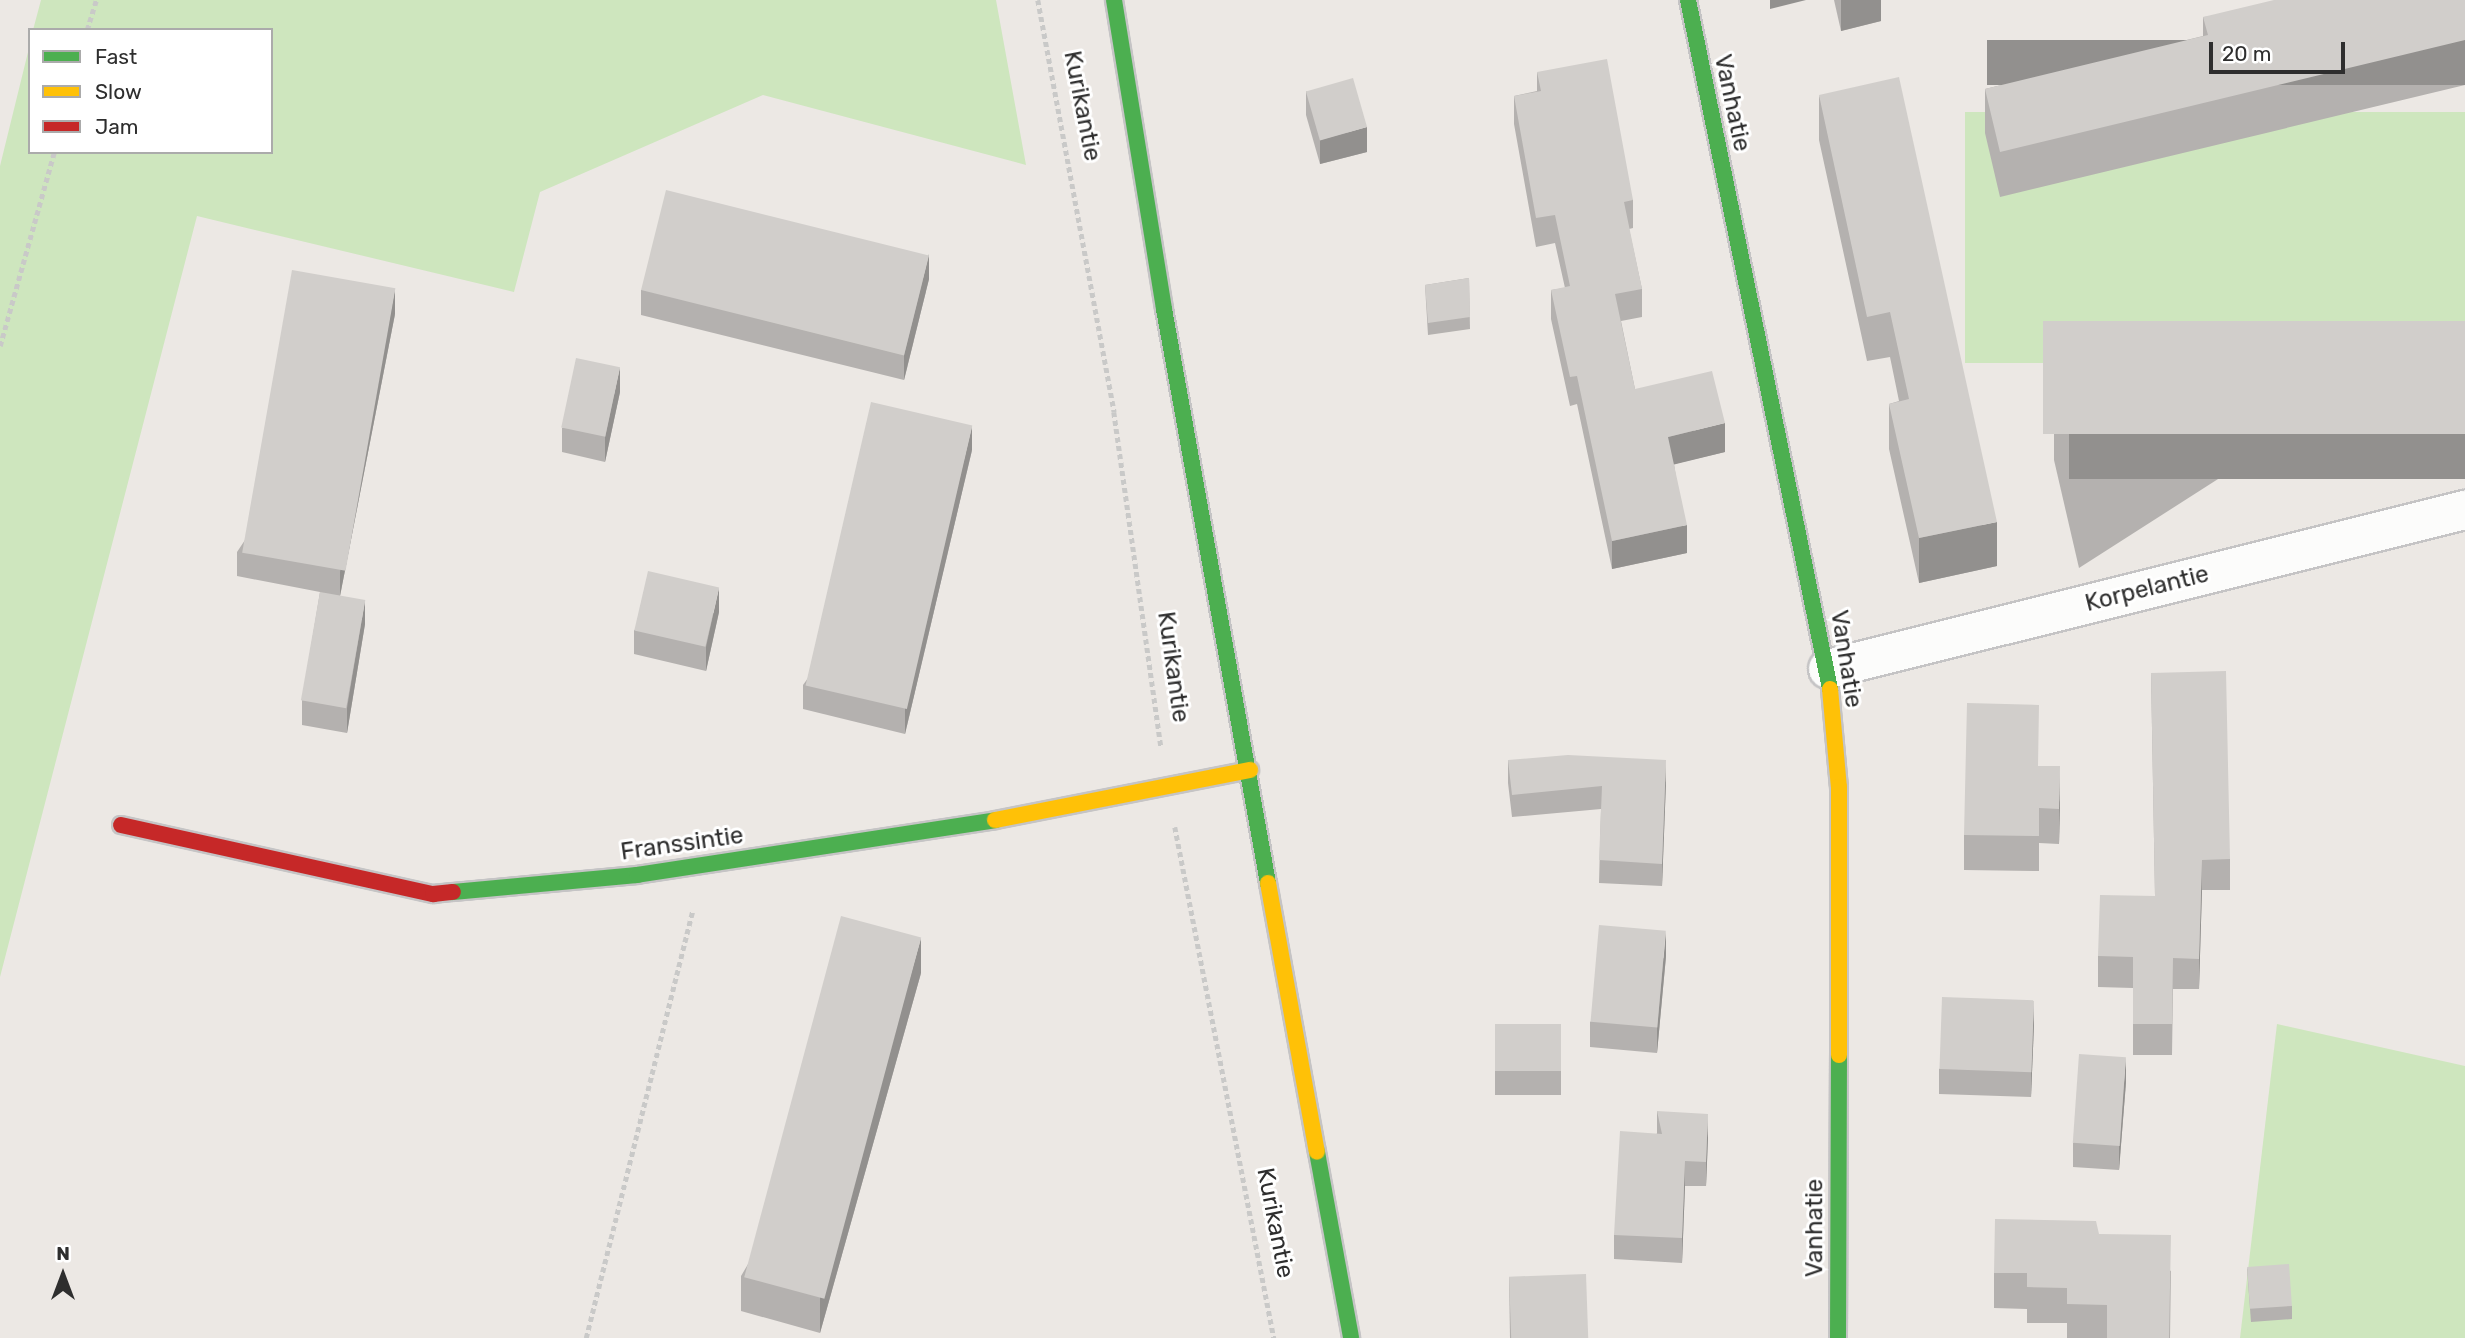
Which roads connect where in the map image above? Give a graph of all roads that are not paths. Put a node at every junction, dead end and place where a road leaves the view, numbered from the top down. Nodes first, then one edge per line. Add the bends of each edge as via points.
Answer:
1 (1114, 0) edge
2 (1688, 0) edge
3 (2465, 510) edge
4 (1828, 669) junction
5 (1250, 771) junction
6 (121, 825) dead end
7 (1351, 1338) edge
8 (1838, 1338) edge

1 - 5 street, Kurikantie via 1164,309
2 - 4 street, Vanhatie
3 - 4 street, Korpelantie
4 - 8 street, Vanhatie via 1839,786
5 - 6 street, Franssintie via 1039,813 705,864 433,894
5 - 7 street, Kurikantie

